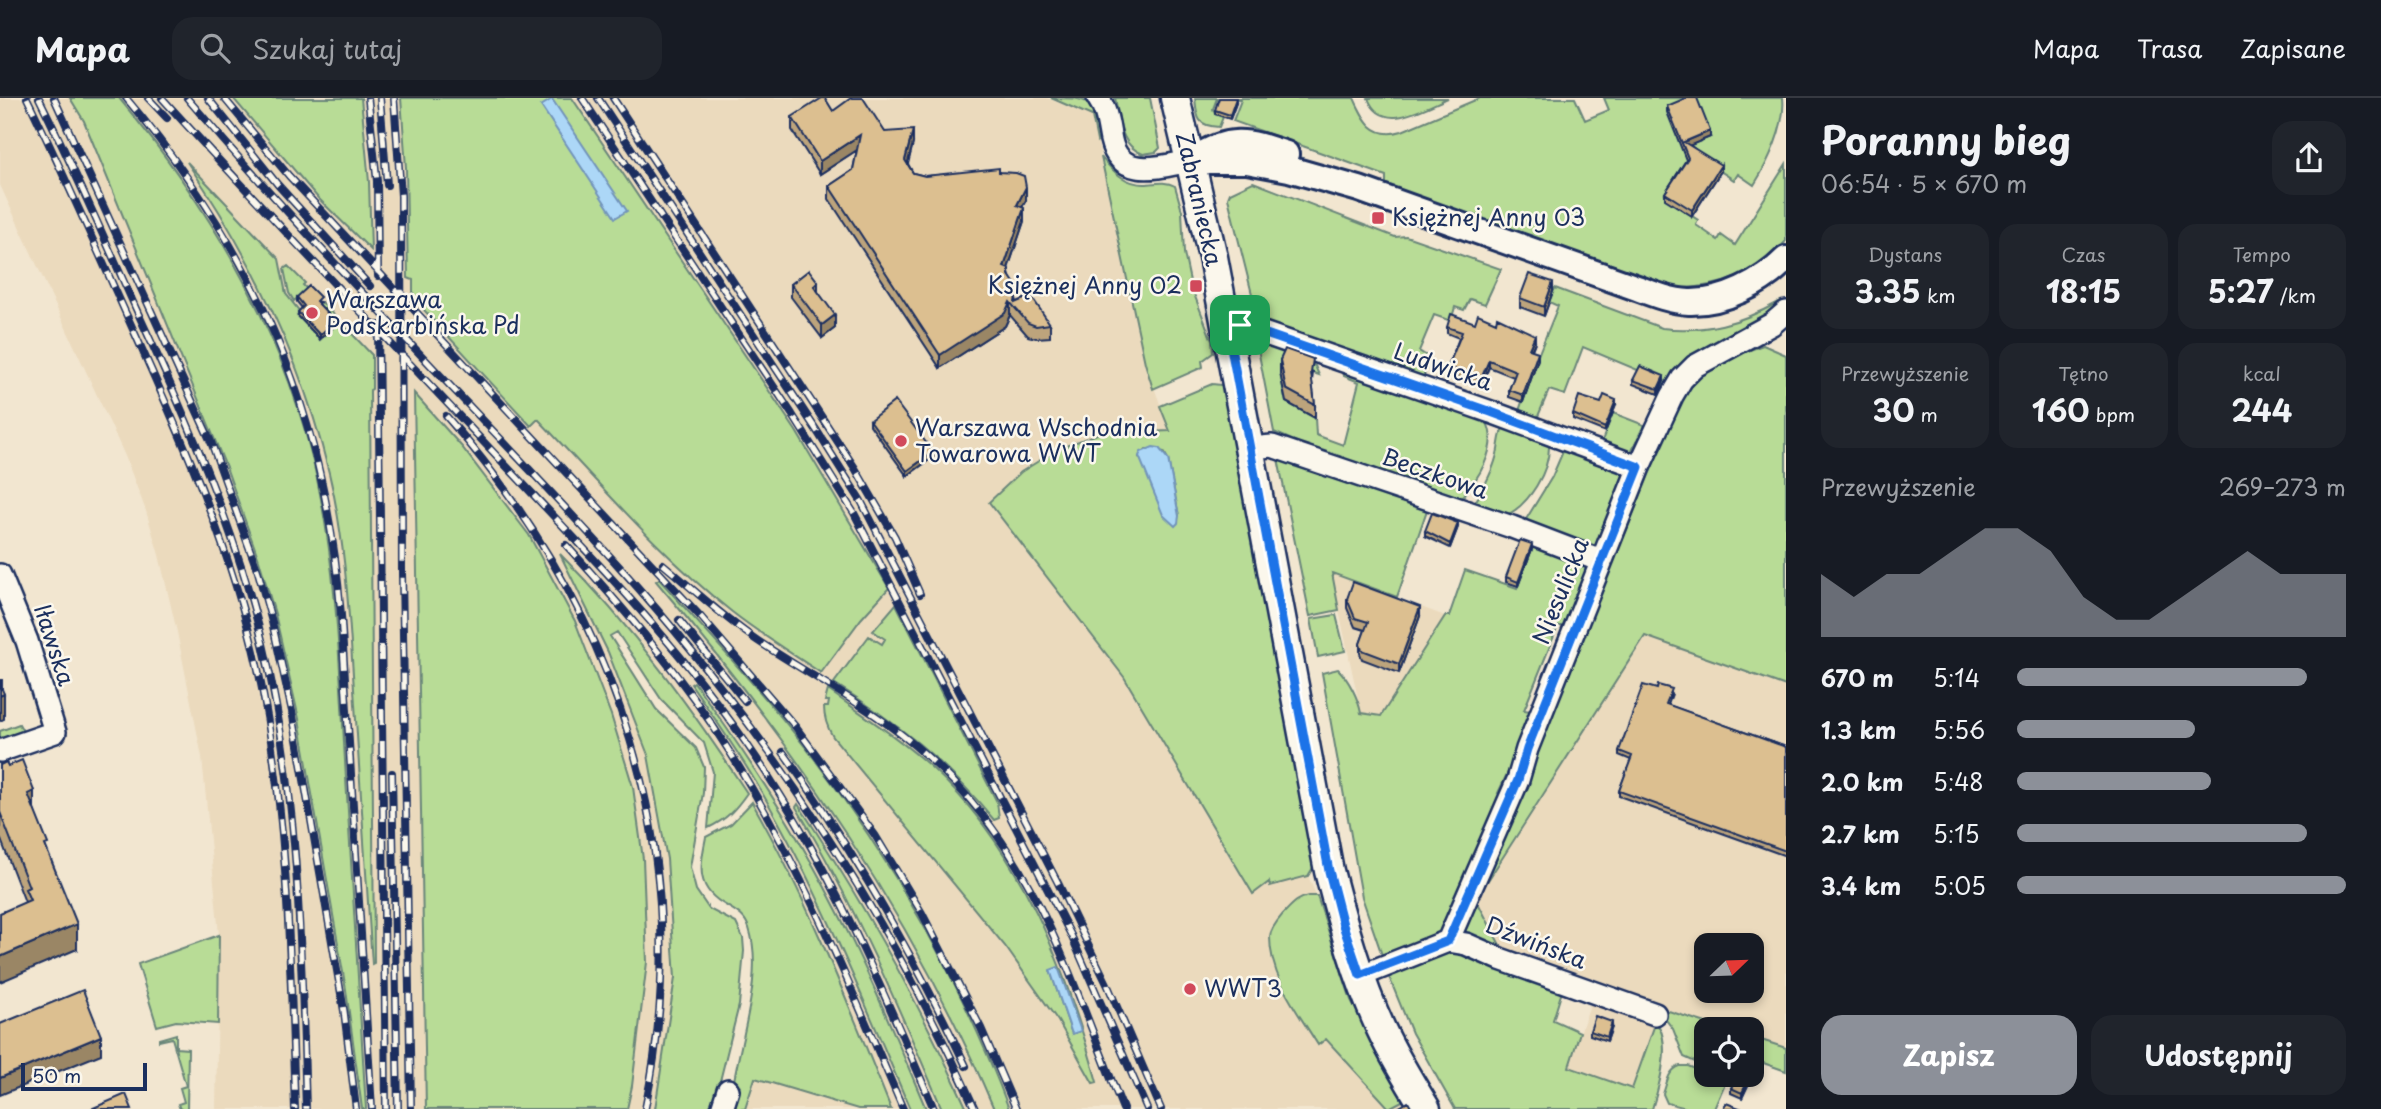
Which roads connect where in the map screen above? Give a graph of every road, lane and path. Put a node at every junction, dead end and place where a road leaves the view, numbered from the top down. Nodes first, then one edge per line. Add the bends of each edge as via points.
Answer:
1 (1098, 98) edge
2 (1175, 98) edge
3 (1191, 160) junction
4 (1786, 258) edge
5 (1781, 324) edge
6 (1227, 326) junction
7 (1251, 448) junction
8 (1639, 467) junction
9 (1601, 561) junction
10 (0, 575) edge
11 (0, 751) edge
12 (1448, 941) junction
13 (1360, 975) junction
14 (1655, 1014) dead end
15 (1426, 1109) edge

1 - 3 street via 1112,145 1128,164 1147,169
2 - 3 main road, Zabraniecka
3 - 4 street via 1214,146 1248,142 1313,163 1359,189 1664,297 1690,302 1741,290
3 - 6 main road, Zabraniecka
5 - 8 street, Niesulicka via 1695,366 1682,379
6 - 7 main road, Zabraniecka
6 - 8 street, Ludwicka via 1240,325
7 - 9 street, Beczkowa via 1272,446
7 - 13 main road, Zabraniecka via 1329,871
8 - 9 street, Niesulicka
9 - 12 street, Niesulicka via 1518,780
10 - 11 street, Iławska via 55,732
12 - 13 street, Dźwińska
12 - 14 street, Dźwińska
13 - 15 main road, Zabraniecka via 1382,1032

